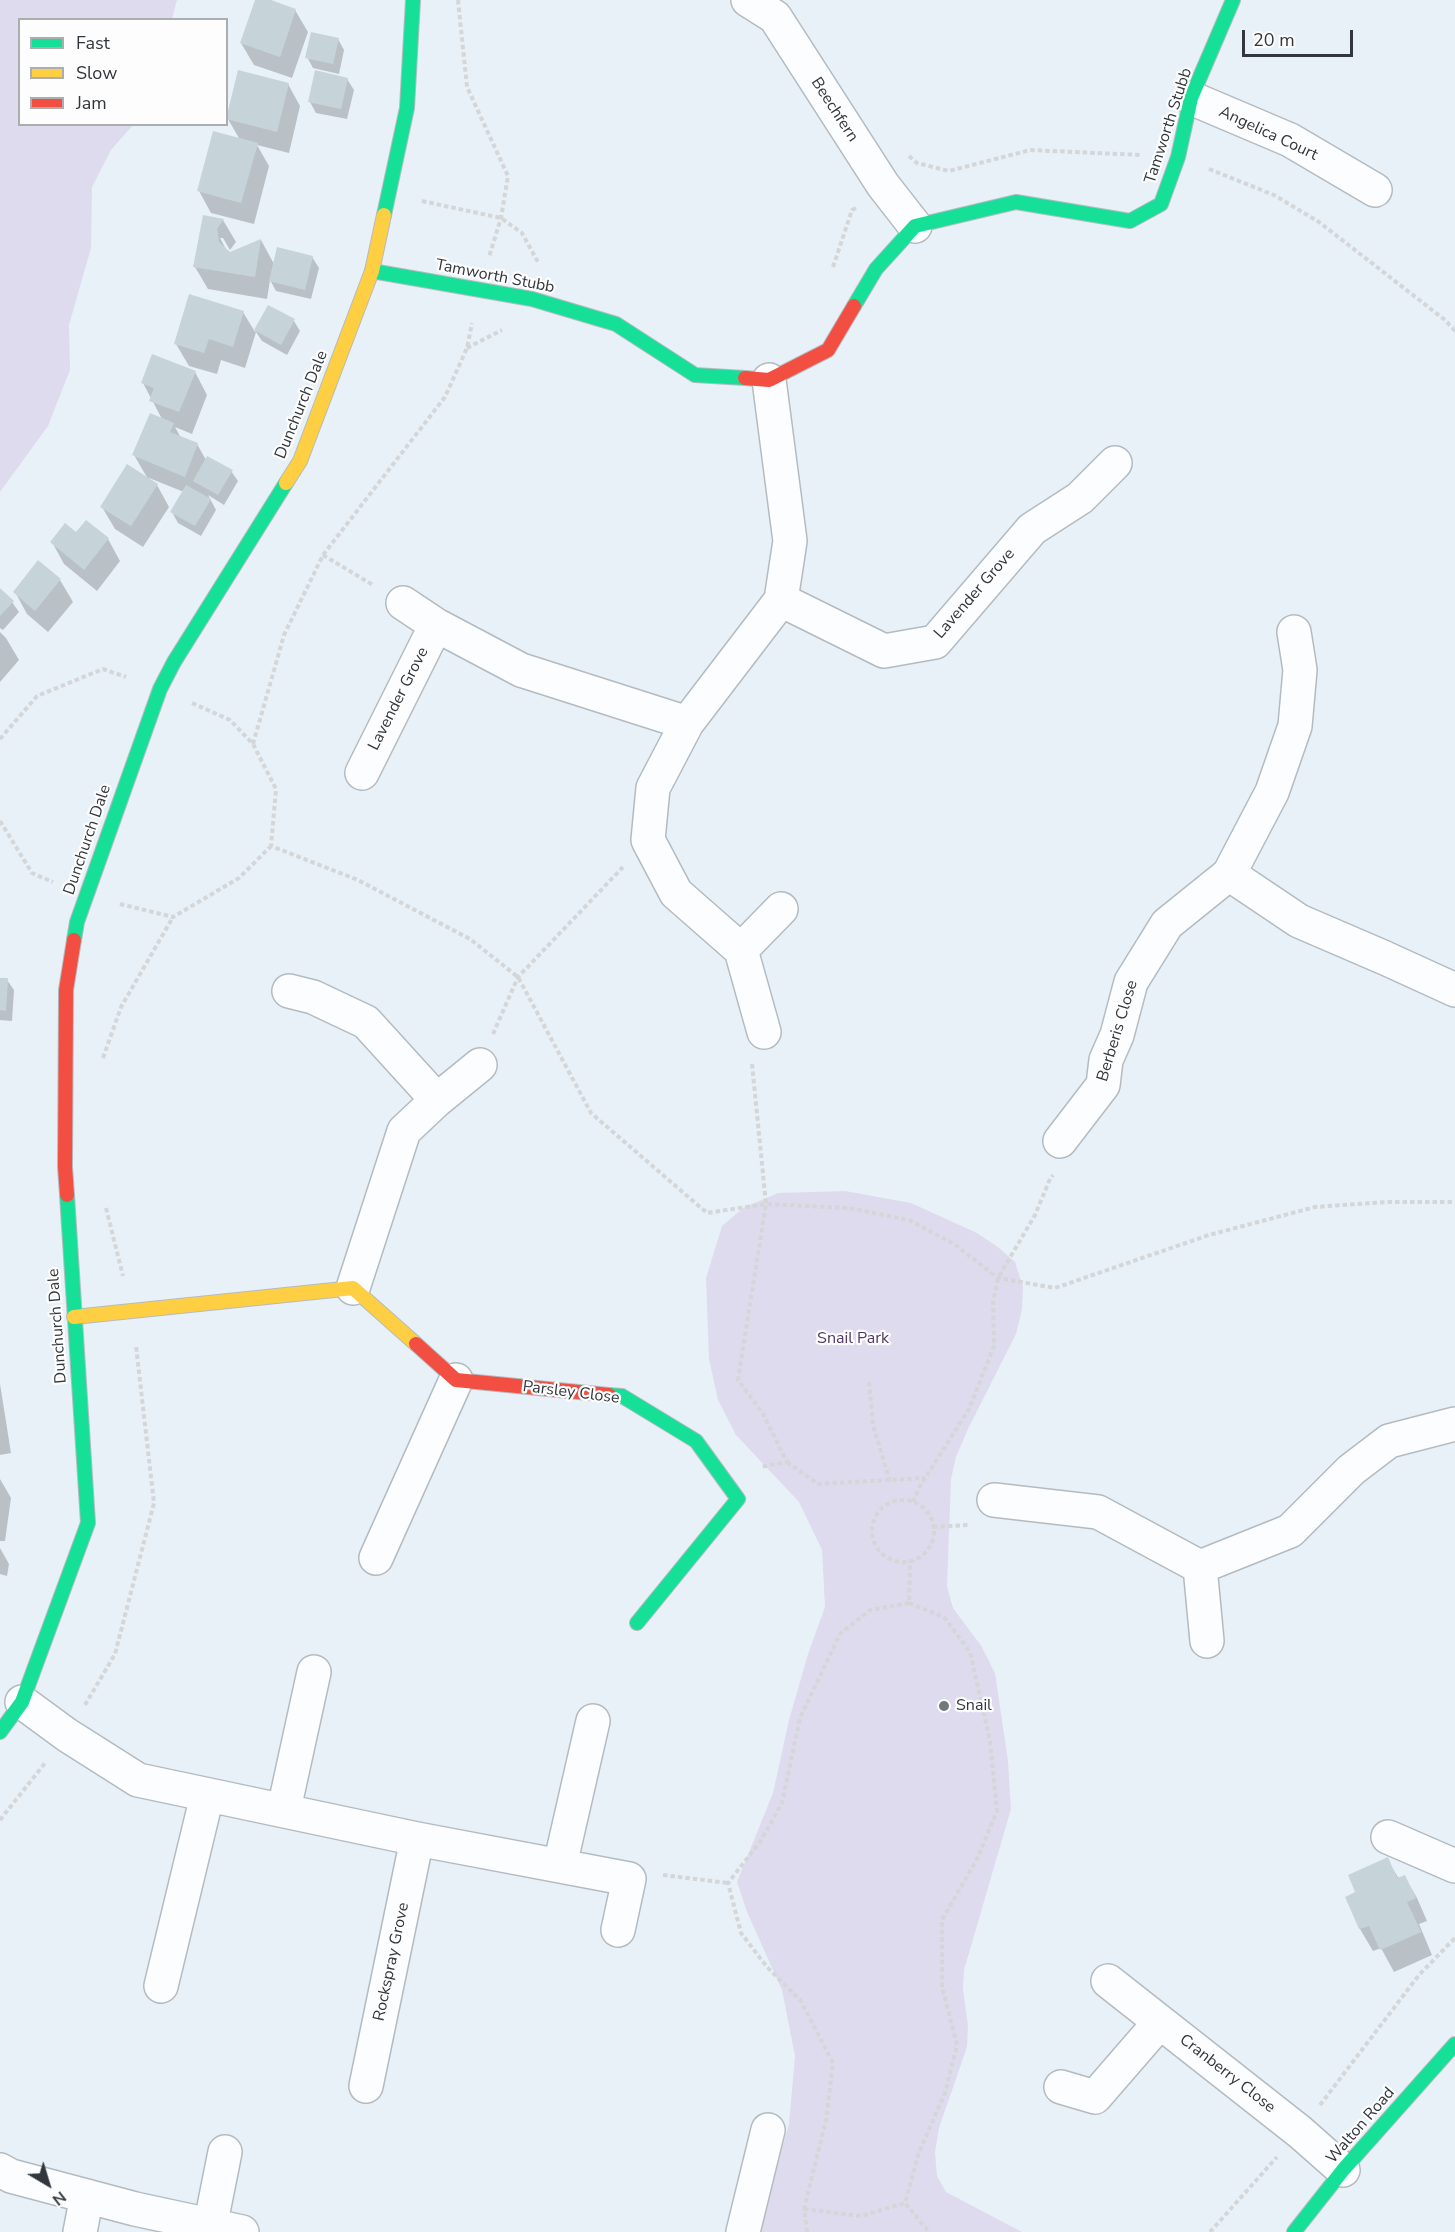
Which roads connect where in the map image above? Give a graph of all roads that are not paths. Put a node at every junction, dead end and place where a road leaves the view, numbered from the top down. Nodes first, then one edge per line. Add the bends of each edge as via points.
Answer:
1 (413, 0) edge
2 (748, 0) edge
3 (1233, 0) edge
4 (1191, 98) junction
5 (1376, 190) dead end
6 (915, 226) junction
7 (372, 271) junction
8 (769, 380) junction
9 (1115, 463) dead end
10 (781, 600) junction
11 (403, 603) road end
12 (436, 625) junction
13 (1294, 632) dead end
14 (687, 723) junction
15 (362, 773) dead end
16 (1229, 874) junction
17 (781, 909) dead end
18 (741, 950) junction
19 (1455, 990) edge
20 (289, 991) dead end
21 (764, 1032) road end
22 (480, 1065) road end
23 (437, 1100) junction
24 (1060, 1141) road end
25 (353, 1288) junction
26 (74, 1317) junction
27 (456, 1380) junction
28 (1455, 1424) edge
29 (994, 1500) dead end
30 (376, 1558) dead end
31 (1200, 1567) junction
32 (637, 1623) dead end
33 (1207, 1641) dead end
34 (314, 1672) dead end
35 (22, 1702) junction
36 (593, 1720) dead end
37 (0, 1732) edge
38 (207, 1796) junction
39 (284, 1809) junction
40 (1388, 1837) dead end
41 (417, 1839) junction
42 (560, 1865) junction
43 (1455, 1866) edge
44 (618, 1930) dead end
45 (1108, 1981) dead end
46 (161, 1986) dead end
47 (1160, 2022) junction
48 (1455, 2044) edge
49 (366, 2086) dead end
50 (1061, 2087) dead end
51 (768, 2130) dead end
52 (225, 2152) dead end
53 (0, 2170) edge
54 (1343, 2170) junction
55 (87, 2196) junction
56 (209, 2229) edge
57 (80, 2232) edge
58 (242, 2232) edge
59 (744, 2232) edge
60 (1294, 2232) edge

1 - 7 street, Dunchurch Dale via 407,108
2 - 6 street, Beechfern via 775,17 883,185
3 - 4 street, Tamworth Stubb
4 - 5 street, Angelica Court via 1290,140
4 - 6 street, Tamworth Stubb via 1178,157 1161,204 1130,221 1016,202
6 - 8 street via 876,269 828,350
7 - 8 street, Tamworth Stubb via 532,299 616,324 695,375
7 - 26 street, Dunchurch Dale via 300,461 160,689 82,904 66,990 65,1167
8 - 10 street via 790,541
9 - 10 street, Lavender Grove via 1080,498 1032,529 935,642 884,651
10 - 14 street
11 - 12 street
12 - 14 street via 521,670
12 - 15 street, Lavender Grove
13 - 16 street, Berberis Close via 1300,670 1295,726 1272,792
14 - 18 street via 653,788 648,840 676,893
16 - 19 street via 1299,921
16 - 24 street, Berberis Close via 1167,924 1131,982 1118,1035 1106,1060 1103,1085
17 - 18 street
18 - 21 street
20 - 23 street via 313,997 366,1022
22 - 23 street
23 - 25 street via 404,1131
25 - 26 street
25 - 27 street
26 - 35 street, Dunchurch Dale via 88,1523
27 - 30 street
27 - 32 street, Parsley Close via 622,1396 696,1441 721,1474 738,1499
28 - 31 street via 1389,1441 1351,1470 1290,1531
29 - 31 street via 1098,1512
31 - 33 street
34 - 39 street
35 - 37 street, Dunchurch Dale
35 - 38 street via 138,1780
36 - 42 street
38 - 39 street
38 - 46 street
39 - 41 street
40 - 43 street
41 - 42 street
41 - 49 street, Rockspray Grove
42 - 44 street via 629,1879
45 - 47 street, Cranberry Close
47 - 50 street via 1095,2097
47 - 54 street, Cranberry Close
48 - 54 street, Walton Road
51 - 59 street
52 - 56 street
53 - 55 street
54 - 60 street, Walton Road
55 - 56 street
55 - 57 street
56 - 58 street

